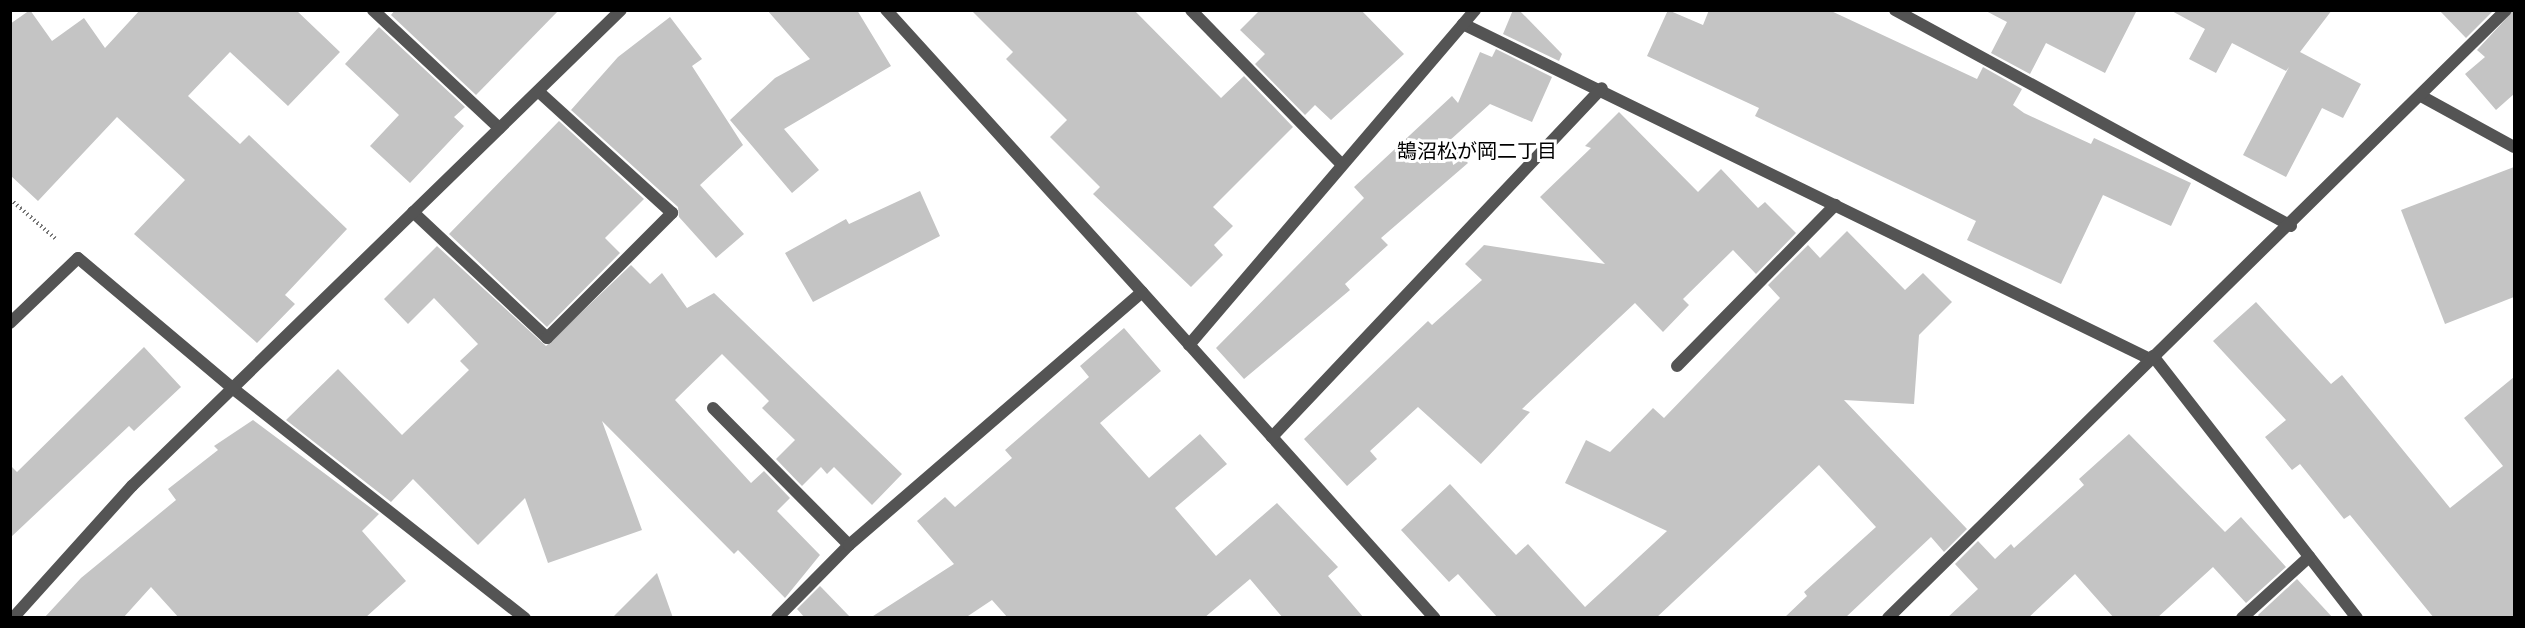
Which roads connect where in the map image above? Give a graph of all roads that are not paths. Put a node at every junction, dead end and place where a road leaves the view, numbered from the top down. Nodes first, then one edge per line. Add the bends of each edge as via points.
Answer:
1 (373, 10) edge
2 (621, 10) edge
3 (886, 10) edge
4 (1191, 10) edge
5 (1474, 10) edge
6 (1895, 10) edge
7 (2506, 10) edge
8 (1463, 24) junction
9 (1602, 88) junction
10 (538, 91) junction
11 (2421, 96) junction
12 (499, 129) junction
13 (2514, 147) edge
14 (1342, 165) junction
15 (1835, 206) junction
16 (413, 212) junction
17 (2290, 226) junction
18 (1142, 292) junction
19 (10, 323) edge
20 (1189, 345) junction
21 (2152, 358) junction
22 (1677, 366) dead end
23 (231, 387) junction
24 (713, 408) dead end
25 (1272, 437) junction
26 (849, 545) junction
27 (2309, 557) junction
28 (13, 618) edge
29 (525, 618) edge
30 (777, 618) edge
31 (1436, 618) edge
32 (1888, 618) edge
33 (2242, 618) edge
34 (2357, 618) edge

1 - 12 street
2 - 10 street
3 - 18 street
4 - 14 street
5 - 8 street
6 - 17 street
7 - 11 street
8 - 9 street
8 - 14 street
9 - 15 street
9 - 25 street
10 - 12 street
10 - 16 street via 672,213 547,338
11 - 13 street
11 - 17 street
12 - 16 street
14 - 20 street
15 - 21 street
15 - 22 street
16 - 23 street
17 - 21 street
18 - 20 street
18 - 26 street
19 - 23 street via 78,258
20 - 25 street
21 - 27 street
21 - 32 street
23 - 28 street via 132,486
23 - 29 street
24 - 26 street
25 - 31 street
26 - 30 street
27 - 33 street
27 - 34 street

